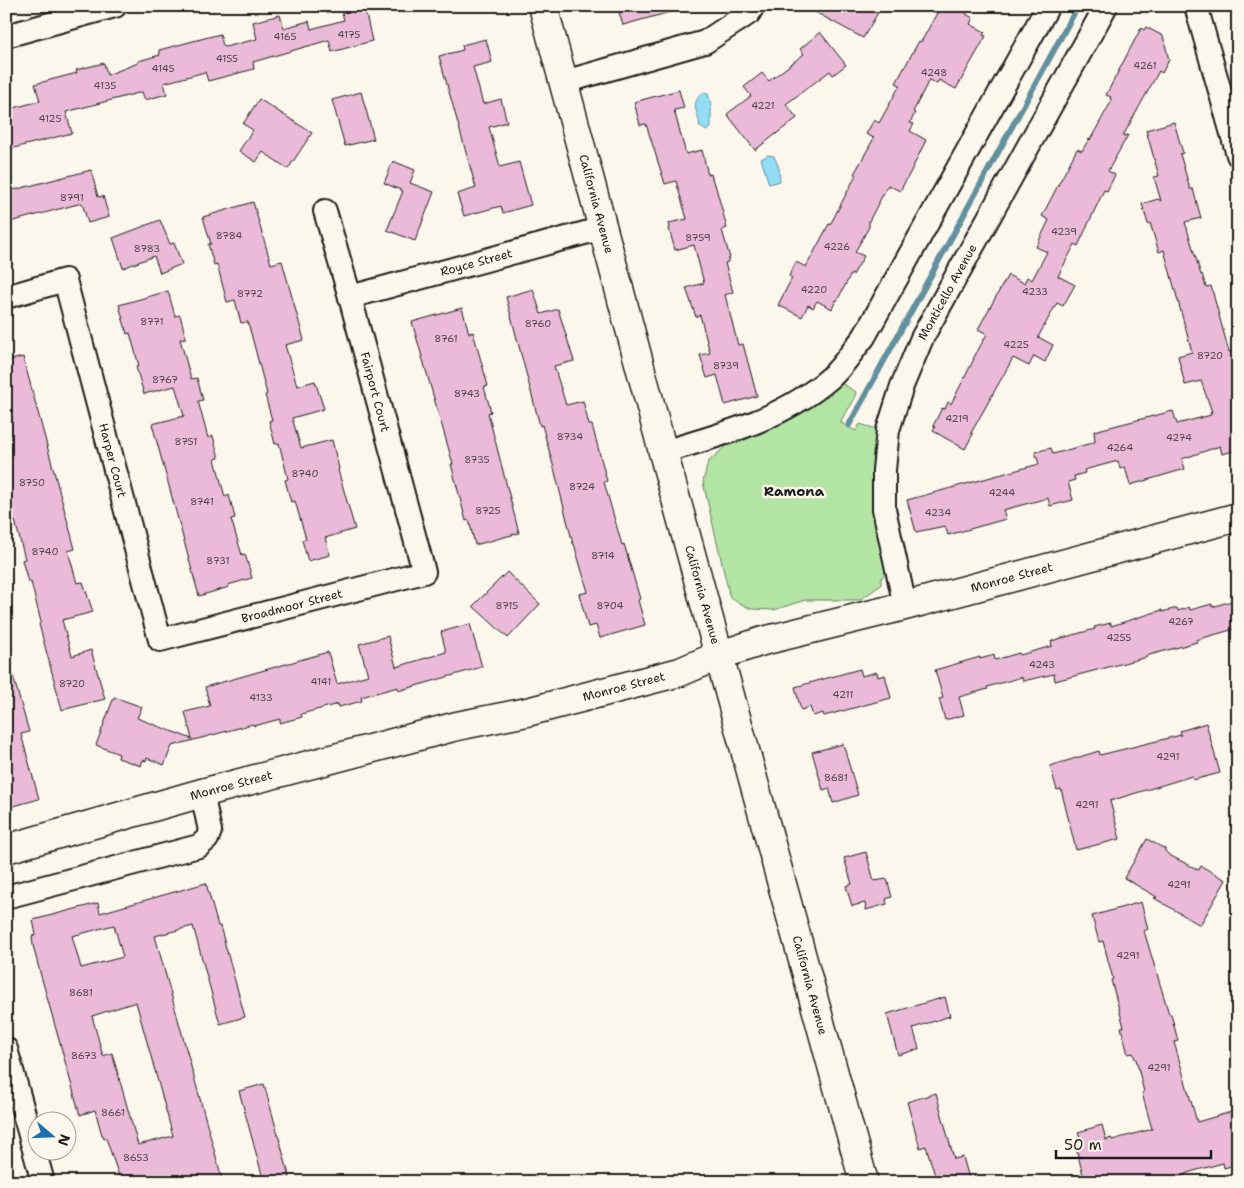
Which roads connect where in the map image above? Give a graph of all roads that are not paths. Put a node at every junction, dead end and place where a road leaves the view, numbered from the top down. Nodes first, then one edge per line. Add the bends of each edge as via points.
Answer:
1 (115, 6) edge
2 (543, 6) edge
3 (753, 6) edge
4 (1048, 6) edge
5 (1106, 6) edge
6 (1196, 6) edge
7 (6, 36) edge
8 (564, 82) junction
9 (1238, 154) edge
10 (325, 212) dead end
11 (603, 228) junction
12 (6, 297) edge
13 (350, 297) junction
14 (663, 452) junction
15 (1238, 517) edge
16 (424, 572) joint
17 (905, 606) junction
18 (160, 640) joint
19 (720, 656) junction
20 (202, 793) junction
21 (6, 849) edge
22 (6, 897) edge
23 (6, 1049) edge
24 (43, 1182) edge
25 (864, 1182) edge

1 - 7 street
2 - 8 main road, California Avenue
3 - 8 street via 749,13 705,42
4 - 14 street via 864,337 830,378 789,407 739,429
5 - 17 street, Monticello Avenue via 922,338 902,386 888,430 884,509
6 - 9 street
8 - 11 main road, California Avenue
10 - 13 street, Fairport Court
11 - 13 street, Royce Street
11 - 14 main road, California Avenue
12 - 18 street, Harper Court via 65,280
13 - 16 street, Fairport Court
14 - 19 main road, California Avenue
15 - 17 main road, Monroe Street
16 - 18 street, Broadmoor Street
17 - 19 main road, Monroe Street via 763,641
19 - 20 main road, Monroe Street via 680,672
19 - 25 main road, California Avenue
20 - 21 main road, Monroe Street
20 - 22 street via 210,831 199,846
23 - 24 street

